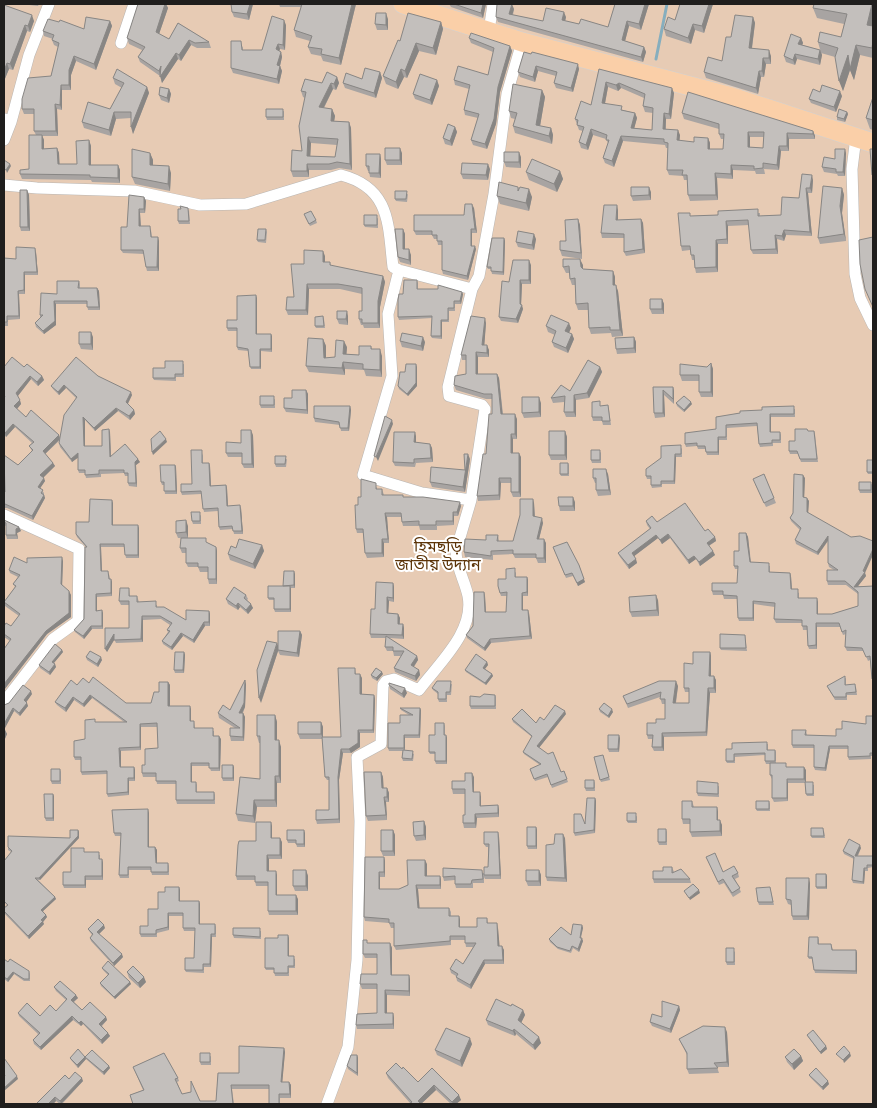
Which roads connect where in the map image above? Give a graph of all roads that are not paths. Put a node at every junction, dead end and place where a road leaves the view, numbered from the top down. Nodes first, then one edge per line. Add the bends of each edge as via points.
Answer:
1 (49, 4) edge
2 (134, 4) edge
3 (403, 4) edge
4 (493, 4) edge
5 (490, 31) junction
6 (522, 42) junction
7 (121, 43) dead end
8 (7, 121) edge
9 (4, 140) edge
10 (865, 140) edge
11 (4, 185) edge
12 (399, 270) junction
13 (472, 289) junction
14 (873, 325) edge
15 (472, 500) junction
16 (4, 515) edge
17 (4, 702) edge
18 (327, 1104) edge

1 - 8 street
2 - 7 street
3 - 5 main road
4 - 5 street
5 - 6 main road
6 - 10 main road via 732,97
6 - 13 street via 507,94 494,194 479,276
8 - 9 street
10 - 14 street via 852,169 855,274 860,298
11 - 12 street via 134,191 200,205 218,205 246,204 341,175 357,179 378,198 386,212 393,267
12 - 13 street
12 - 15 street via 388,314 392,376 363,475 422,493
13 - 15 street via 448,386 449,396 482,405 485,409
15 - 18 street via 456,551 469,603 462,634 419,690 394,678 386,681 383,685 381,744 357,757 360,821 357,960 348,1046
16 - 17 street via 79,549 78,621 53,639

